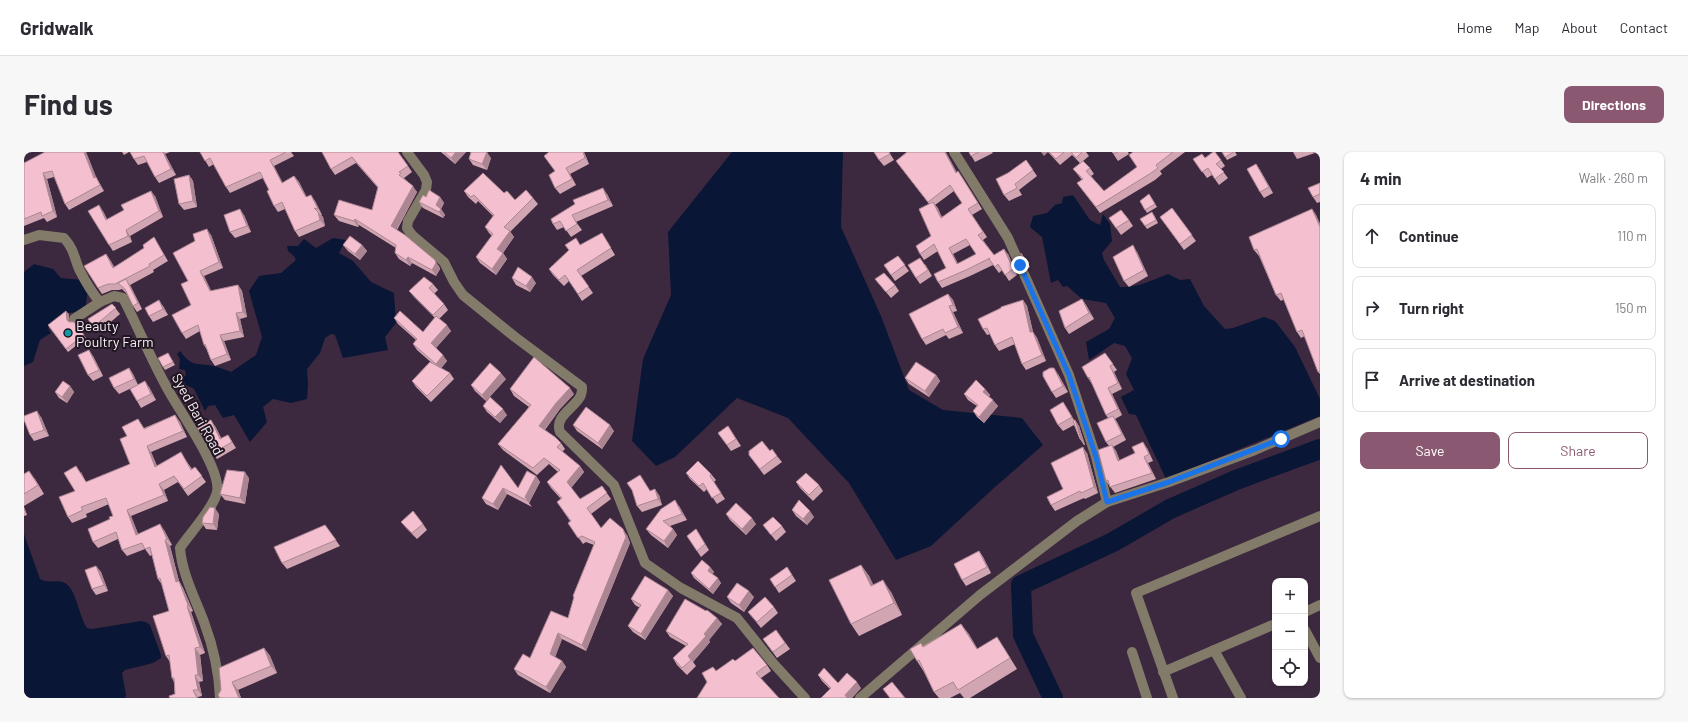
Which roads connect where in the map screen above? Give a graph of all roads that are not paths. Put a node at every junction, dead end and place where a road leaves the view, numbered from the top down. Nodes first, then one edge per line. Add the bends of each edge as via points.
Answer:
1 (407, 152) edge
2 (954, 152) edge
3 (24, 240) edge
4 (100, 302) junction
5 (74, 318) dead end
6 (1320, 422) edge
7 (1107, 502) junction
8 (1320, 516) edge
9 (1320, 606) edge
10 (1308, 611) edge
11 (1272, 625) edge
12 (1308, 636) edge
13 (1214, 650) junction
14 (1132, 652) dead end
15 (1320, 658) edge
16 (1163, 672) junction
17 (220, 698) edge
18 (805, 698) edge
19 (860, 698) edge
20 (1147, 698) edge
21 (1173, 698) edge
22 (1241, 698) edge

1 - 18 street via 427,182 426,190 408,220 407,228 444,262 463,295 582,387 581,396 559,422 558,427 560,432 614,485 646,563 680,588 737,618
2 - 7 street via 1008,238 1069,375 1096,457
3 - 4 street via 39,235 64,238 72,246 79,269 91,292
4 - 5 street
4 - 17 street, Syed Bari Road via 114,296 123,298 166,387 205,452 215,477 217,492 209,508 180,548 181,562 205,624 219,682
6 - 7 street via 1176,480
7 - 19 street via 1077,521 980,595
8 - 16 street via 1136,593
9 - 10 street
11 - 13 street
12 - 15 street
13 - 16 street
13 - 22 street
14 - 20 street
16 - 21 street

